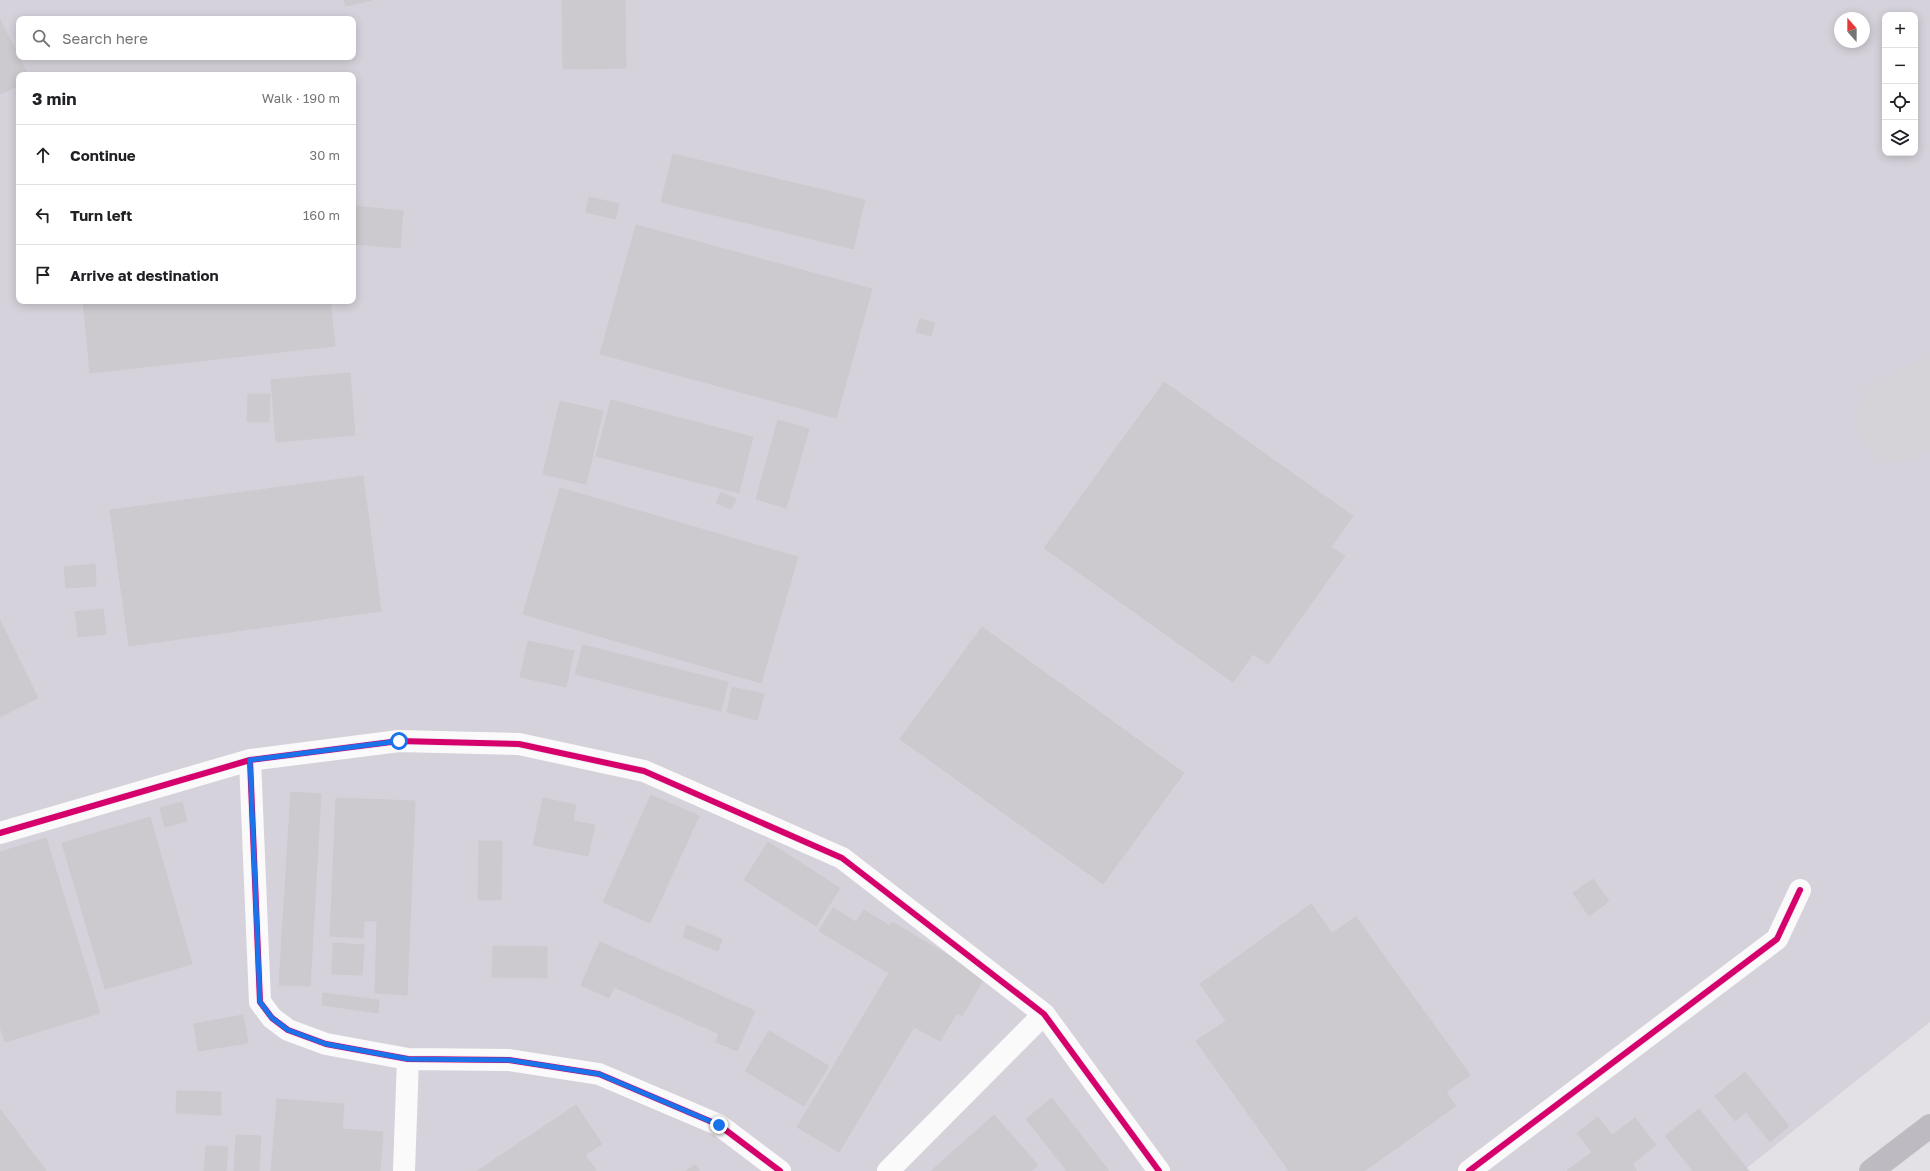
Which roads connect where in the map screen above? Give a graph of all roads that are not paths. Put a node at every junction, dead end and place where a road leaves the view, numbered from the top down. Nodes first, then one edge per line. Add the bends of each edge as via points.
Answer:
1 (250, 760) junction
2 (0, 833) edge
3 (1800, 890) dead end
4 (1044, 1014) junction
5 (408, 1059) junction
6 (1930, 1126) edge
7 (404, 1171) edge
8 (780, 1171) edge
9 (888, 1171) edge
10 (1159, 1171) edge
11 (1469, 1171) edge
12 (1871, 1171) edge

1 - 2 street
1 - 4 street via 399,741 519,744 644,771 842,858
1 - 5 street via 260,1002 272,1018 294,1032 326,1044
3 - 11 street via 1777,939
4 - 9 street
4 - 10 street
5 - 7 street
5 - 8 street via 509,1060 599,1074 719,1125
6 - 12 highway

